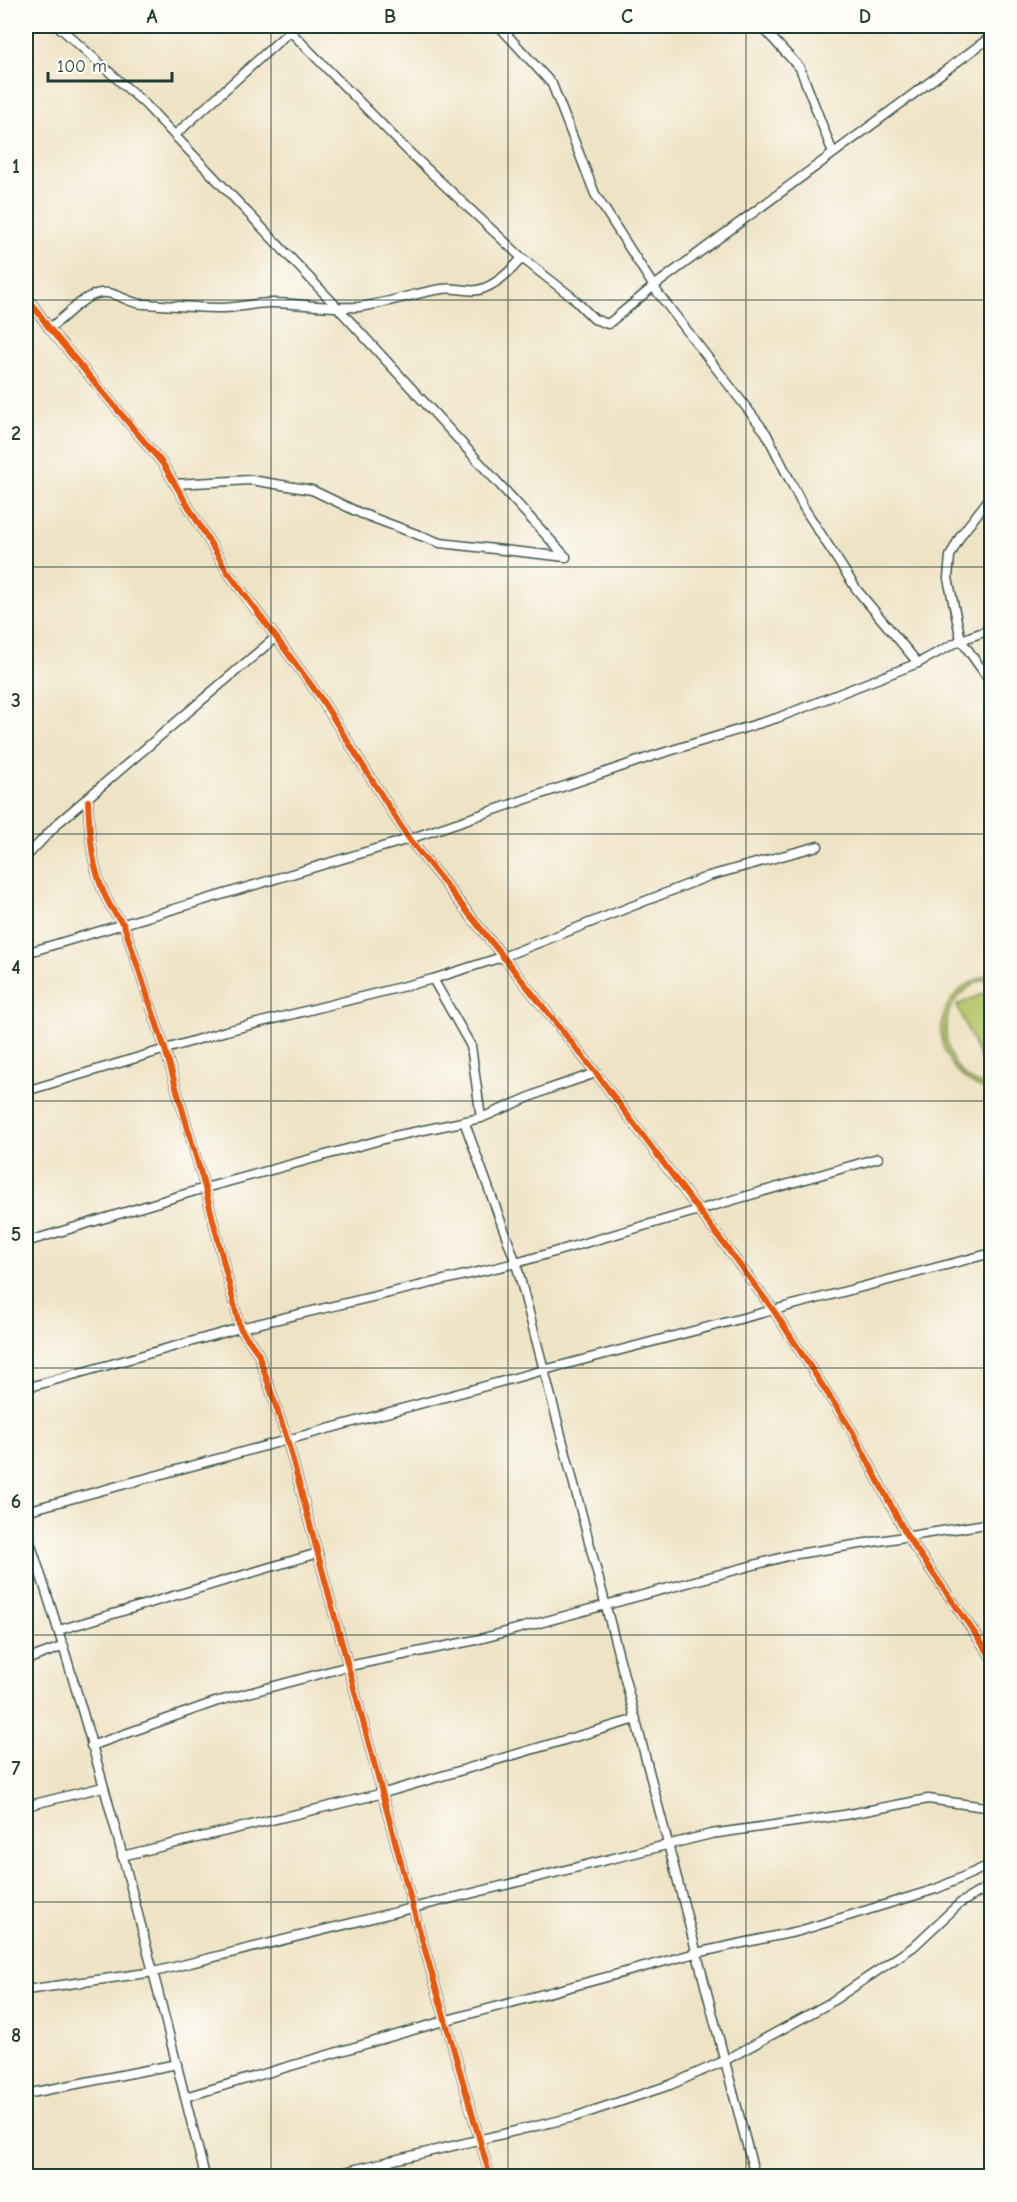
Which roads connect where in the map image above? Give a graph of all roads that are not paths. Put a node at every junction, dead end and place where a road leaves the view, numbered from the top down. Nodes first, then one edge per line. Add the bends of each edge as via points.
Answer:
1 (58, 26) edge
2 (499, 26) edge
3 (761, 26) edge
4 (288, 28) edge
5 (992, 36) edge
6 (175, 135) junction
7 (833, 153) junction
8 (522, 258) junction
9 (654, 286) junction
10 (26, 295) edge
11 (338, 308) junction
12 (49, 328) junction
13 (175, 483) junction
14 (992, 495) edge
15 (992, 629) edge
16 (276, 637) junction
17 (961, 640) junction
18 (918, 663) junction
19 (992, 684) edge
20 (88, 801) junction
21 (409, 839) junction
22 (818, 846) dead end
23 (26, 857) edge
24 (124, 925) junction
25 (26, 953) edge
26 (505, 956) junction
27 (433, 978) junction
28 (165, 1049) junction
29 (597, 1073) junction
30 (26, 1091) edge
31 (481, 1118) junction
32 (464, 1121) junction
33 (878, 1158) dead end
34 (205, 1188) junction
35 (697, 1208) junction
36 (26, 1242) edge
37 (992, 1253) edge
38 (516, 1263) junction
39 (774, 1311) junction
40 (240, 1328) junction
41 (544, 1370) junction
42 (26, 1388) edge
43 (287, 1439) junction
44 (26, 1511) edge
45 (992, 1523) edge
46 (26, 1530) edge
47 (907, 1536) junction
48 (318, 1553) junction
49 (606, 1604) junction
50 (59, 1630) junction
51 (64, 1647) junction
52 (992, 1658) edge
53 (26, 1660) edge
54 (349, 1666) junction
55 (636, 1719) junction
56 (91, 1746) junction
57 (103, 1787) junction
58 (384, 1793) junction
59 (26, 1806) edge
60 (992, 1808) edge
61 (668, 1843) junction
62 (122, 1856) junction
63 (992, 1864) edge
64 (992, 1884) edge
65 (413, 1908) junction
66 (696, 1953) junction
67 (154, 1972) junction
68 (26, 1990) edge
69 (447, 2020) junction
70 (724, 2061) junction
71 (177, 2064) junction
72 (26, 2094) edge
73 (185, 2097) junction
74 (480, 2139) junction
75 (205, 2176) edge
76 (327, 2176) edge
77 (490, 2176) edge
78 (755, 2176) edge

1 - 6 street
2 - 9 street via 552,84 595,194
3 - 7 street via 800,68
4 - 6 street
4 - 8 street
5 - 7 street
6 - 11 street
7 - 9 street
8 - 9 street via 603,324
8 - 11 street via 511,271 479,290 458,287 384,303
9 - 18 street via 766,433 804,508 857,590
10 - 12 street
11 - 12 street via 271,303 223,308 145,305 102,293 90,295
11 - 13 street via 566,557 440,543 312,490 251,480
12 - 13 street
13 - 16 street via 227,571
14 - 17 street via 950,556 948,578
15 - 17 street
16 - 20 street
16 - 21 street via 320,697
17 - 18 street
17 - 19 street
18 - 21 street via 777,718
20 - 23 street via 58,823
20 - 24 street via 93,862 110,909
21 - 24 street
21 - 26 street
22 - 26 street via 709,876
24 - 25 street
24 - 28 street
26 - 27 street
26 - 29 street
27 - 28 street
27 - 31 street via 471,1046
28 - 30 street
28 - 34 street
29 - 31 street
29 - 35 street
31 - 32 street
32 - 34 street
32 - 38 street
33 - 35 street
34 - 36 street
34 - 40 street
35 - 38 street
35 - 39 street
37 - 39 street
38 - 40 street
38 - 41 street
39 - 41 street
39 - 47 street via 852,1431
40 - 42 street
40 - 43 street via 258,1353
41 - 43 street
41 - 49 street
43 - 44 street
43 - 48 street
45 - 47 street
46 - 50 street
47 - 49 street via 791,1554
47 - 52 street
48 - 50 street
48 - 54 street
49 - 54 street via 476,1640
49 - 55 street
50 - 51 street
51 - 53 street
51 - 56 street
54 - 56 street via 215,1702
54 - 58 street
55 - 58 street
55 - 61 street
56 - 57 street
57 - 59 street
57 - 62 street
58 - 62 street
58 - 65 street
60 - 61 street via 928,1799
61 - 65 street
61 - 66 street
62 - 67 street
63 - 66 street via 936,1889 799,1931
64 - 70 street via 959,1904 914,1947 859,1984
65 - 67 street
65 - 69 street
66 - 69 street
66 - 70 street
67 - 68 street
67 - 71 street
69 - 73 street
69 - 74 street
70 - 74 street via 670,2085 574,2117
70 - 78 street
71 - 72 street
71 - 73 street
73 - 75 street
74 - 76 street
74 - 77 street

